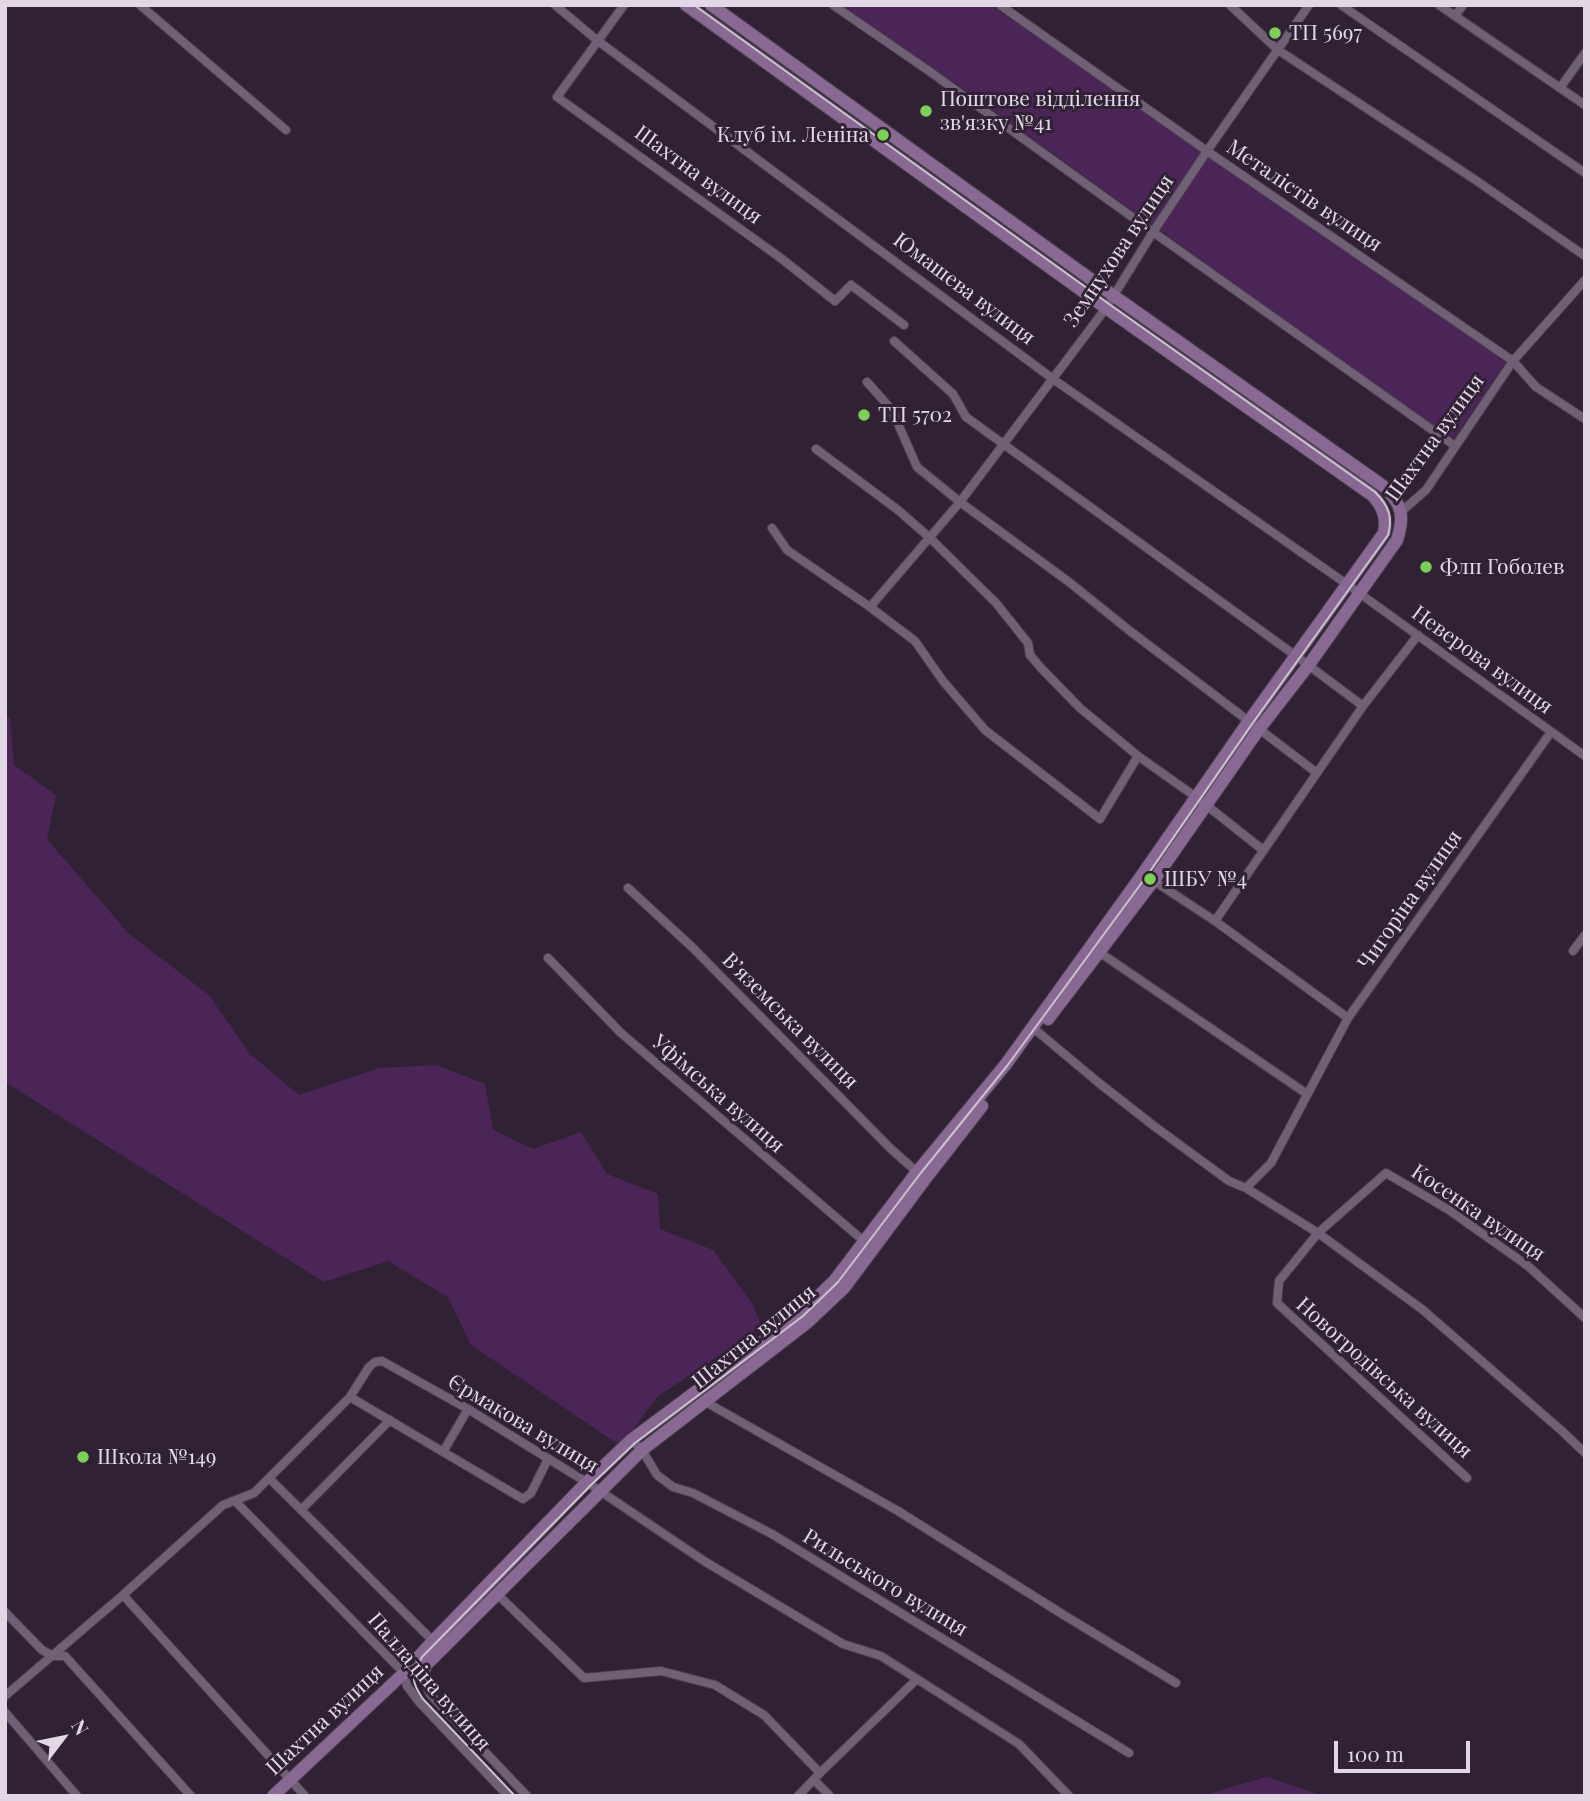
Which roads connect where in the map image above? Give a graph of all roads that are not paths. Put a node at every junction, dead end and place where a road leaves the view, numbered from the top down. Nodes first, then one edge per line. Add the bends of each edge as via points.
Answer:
1 (140, 5) edge
2 (555, 5) edge
3 (624, 5) edge
4 (686, 5) edge
5 (711, 5) edge
6 (833, 5) edge
7 (1000, 5) edge
8 (1230, 5) edge
9 (1309, 5) edge
10 (1341, 5) edge
11 (1438, 5) edge
12 (1463, 5) edge
13 (1455, 16) junction
14 (598, 41) junction
15 (1278, 50) junction
16 (1585, 53) edge
17 (1560, 88) junction
18 (1585, 105) edge
19 (286, 130) dead end
20 (1207, 151) junction
21 (1585, 173) edge
22 (1153, 232) junction
23 (1585, 256) edge
24 (1585, 280) edge
25 (1114, 296) junction
26 (1106, 308) junction
27 (904, 325) dead end
28 (894, 341) dead end
29 (1513, 361) junction
30 (1053, 379) junction
31 (867, 382) dead end
32 (1585, 419) edge
33 (1003, 444) junction
34 (1455, 446) junction
35 (816, 449) dead end
36 (960, 502) junction
37 (1402, 511) junction
38 (772, 528) dead end
39 (930, 538) junction
40 (1353, 589) junction
41 (870, 607) junction
42 (1418, 635) junction
43 (1296, 656) junction
44 (1308, 666) junction
45 (1363, 706) junction
46 (1254, 725) junction
47 (1552, 732) junction
48 (1138, 756) junction
49 (1585, 756) edge
50 (1317, 773) junction
51 (1201, 802) junction
52 (1263, 850) junction
53 (1148, 878) junction
54 (628, 888) dead end
55 (1215, 921) junction
56 (1585, 935) edge
57 (1573, 951) dead end
58 (1099, 952) junction
59 (548, 958) dead end
60 (1348, 1018) junction
61 (1036, 1029) junction
62 (1307, 1094) junction
63 (922, 1175) junction
64 (1246, 1188) junction
65 (1318, 1233) junction
66 (868, 1245) junction
67 (1585, 1318) edge
68 (692, 1394) junction
69 (350, 1397) junction
70 (705, 1401) junction
71 (468, 1409) junction
72 (390, 1420) junction
73 (631, 1440) junction
74 (642, 1450) junction
75 (443, 1452) junction
76 (1585, 1453) edge
77 (548, 1458) junction
78 (269, 1478) junction
79 (1467, 1478) dead end
80 (587, 1482) junction
81 (600, 1490) junction
82 (235, 1501) junction
83 (301, 1510) junction
84 (497, 1594) junction
85 (123, 1595) junction
86 (5, 1612) edge
87 (433, 1641) junction
88 (53, 1656) junction
89 (428, 1663) junction
90 (404, 1673) junction
91 (917, 1679) junction
92 (424, 1681) junction
93 (1175, 1683) dead end
94 (5, 1696) edge
95 (5, 1712) edge
96 (1129, 1753) dead end
97 (817, 1776) junction
98 (290, 1780) junction
99 (77, 1796) edge
100 (191, 1796) edge
101 (273, 1796) edge
102 (305, 1796) edge
103 (508, 1796) edge
104 (527, 1796) edge
105 (799, 1796) edge
106 (831, 1796) edge
107 (1069, 1796) edge

1 - 19 street
2 - 14 street, Юмашева вулиця
3 - 14 street, Шахтна вулиця
4 - 26 main road
5 - 25 main road
6 - 22 street
7 - 20 street, Металістів вулиця
8 - 15 street
9 - 15 street, Земнухова вулиця
10 - 21 street
11 - 13 street
12 - 13 street
13 - 17 street
14 - 27 street, Шахтна вулиця via 557,97 835,301 850,285
14 - 30 street, Юмашева вулиця
15 - 20 street, Земнухова вулиця
15 - 23 street
16 - 17 street
17 - 18 street
20 - 22 street, Земнухова вулиця
20 - 29 street, Металістів вулиця
22 - 25 street, Земнухова вулиця
22 - 34 street
24 - 29 street, Шахтна вулиця
25 - 26 street, Земнухова вулиця
25 - 37 main road via 1383,486
26 - 30 street, Земнухова вулиця
26 - 40 main road, Шахтна вулиця via 1381,505 1386,518 1384,533
28 - 33 street via 953,394 966,417
29 - 32 street, Металістів вулиця via 1536,387
29 - 34 street, Шахтна вулиця
30 - 33 street, Земнухова вулиця
30 - 40 street, Юмашева вулиця
31 - 36 street via 892,410 917,467
33 - 36 street, Земнухова вулиця
33 - 43 street
34 - 37 street, Шахтна вулиця via 1426,490
35 - 39 street
36 - 39 street, Земнухова вулиця
36 - 46 street
37 - 40 main road, Шахтна вулиця via 1397,540
38 - 41 street via 787,550
39 - 41 street, Земнухова вулиця
39 - 48 street via 996,603 1028,643 1030,655 1041,668
40 - 42 street, Неверова вулиця
40 - 43 main road, Шахтна вулиця
40 - 44 main road, Шахтна вулиця
41 - 48 street via 915,641 985,730 1100,819
42 - 45 street
42 - 47 street, Неверова вулиця
43 - 44 street
43 - 46 main road, Шахтна вулиця
44 - 45 street
44 - 46 main road, Шахтна вулиця
45 - 50 street
46 - 50 street
46 - 51 main road, Шахтна вулиця
47 - 49 street, Неверова вулиця
47 - 60 street, Чигоріна вулиця
48 - 51 street
50 - 52 street
51 - 52 street
51 - 53 main road, Шахтна вулиця
52 - 55 street
53 - 55 street
53 - 58 main road, Шахтна вулиця
53 - 61 main road, Шахтна вулиця
54 - 63 street, В’яземська вулиця
55 - 60 street
56 - 57 street
58 - 61 main road, Шахтна вулиця
58 - 62 street
59 - 66 street, Уфімська вулиця via 621,1033
60 - 62 street, Чигоріна вулиця
61 - 63 main road, Шахтна вулиця
61 - 64 street via 1154,1126 1229,1181
62 - 64 street, Чигоріна вулиця via 1270,1163
63 - 66 main road, Шахтна вулиця
64 - 65 street
65 - 67 street, Косенка вулиця via 1386,1172 1528,1266
65 - 76 street via 1423,1310
65 - 79 street, Новогродівська вулиця via 1279,1281 1277,1303
66 - 68 main road, Шахтна вулиця via 801,1313
66 - 70 main road, Шахтна вулиця via 844,1288 808,1322
68 - 70 street
68 - 73 main road, Шахтна вулиця
69 - 71 street, Єрмакова вулиця via 369,1367 382,1362
69 - 72 street
69 - 78 street, Єрмакова вулиця
70 - 74 main road, Шахтна вулиця
70 - 93 street via 898,1511
71 - 75 street
71 - 77 street, Єрмакова вулиця
72 - 75 street
72 - 83 street
73 - 74 street, Рильського вулиця
73 - 80 main road, Шахтна вулиця
74 - 81 main road, Шахтна вулиця
74 - 96 street, Рильського вулиця via 657,1475 673,1487 772,1534
75 - 77 street via 523,1499 531,1493
77 - 80 street, Єрмакова вулиця
78 - 82 street, Єрмакова вулиця via 254,1493
78 - 83 street
80 - 81 street, Єрмакова вулиця
80 - 87 main road, Шахтна вулиця
81 - 84 main road, Шахтна вулиця
81 - 91 street, Єрмакова вулиця via 704,1561 843,1644 881,1657
82 - 85 street, Єрмакова вулиця via 223,1505
82 - 90 street, Палладіна вулиця
83 - 87 street
84 - 89 main road, Шахтна вулиця
84 - 97 street via 584,1678 662,1671 715,1685 764,1715
85 - 88 street, Єрмакова вулиця
85 - 98 street
86 - 88 street via 41,1650
87 - 90 main road, Шахтна вулиця
88 - 94 street, Єрмакова вулиця
88 - 100 street via 65,1656
89 - 90 main road, Шахтна вулиця
89 - 92 street
90 - 92 street
90 - 98 main road, Шахтна вулиця
90 - 103 street, Палладіна вулиця via 407,1686 421,1703
91 - 97 street
91 - 107 street, Єрмакова вулиця via 1020,1744
92 - 104 street via 430,1695
95 - 99 street
97 - 105 street
97 - 106 street
98 - 101 main road, Шахтна вулиця
98 - 102 street

